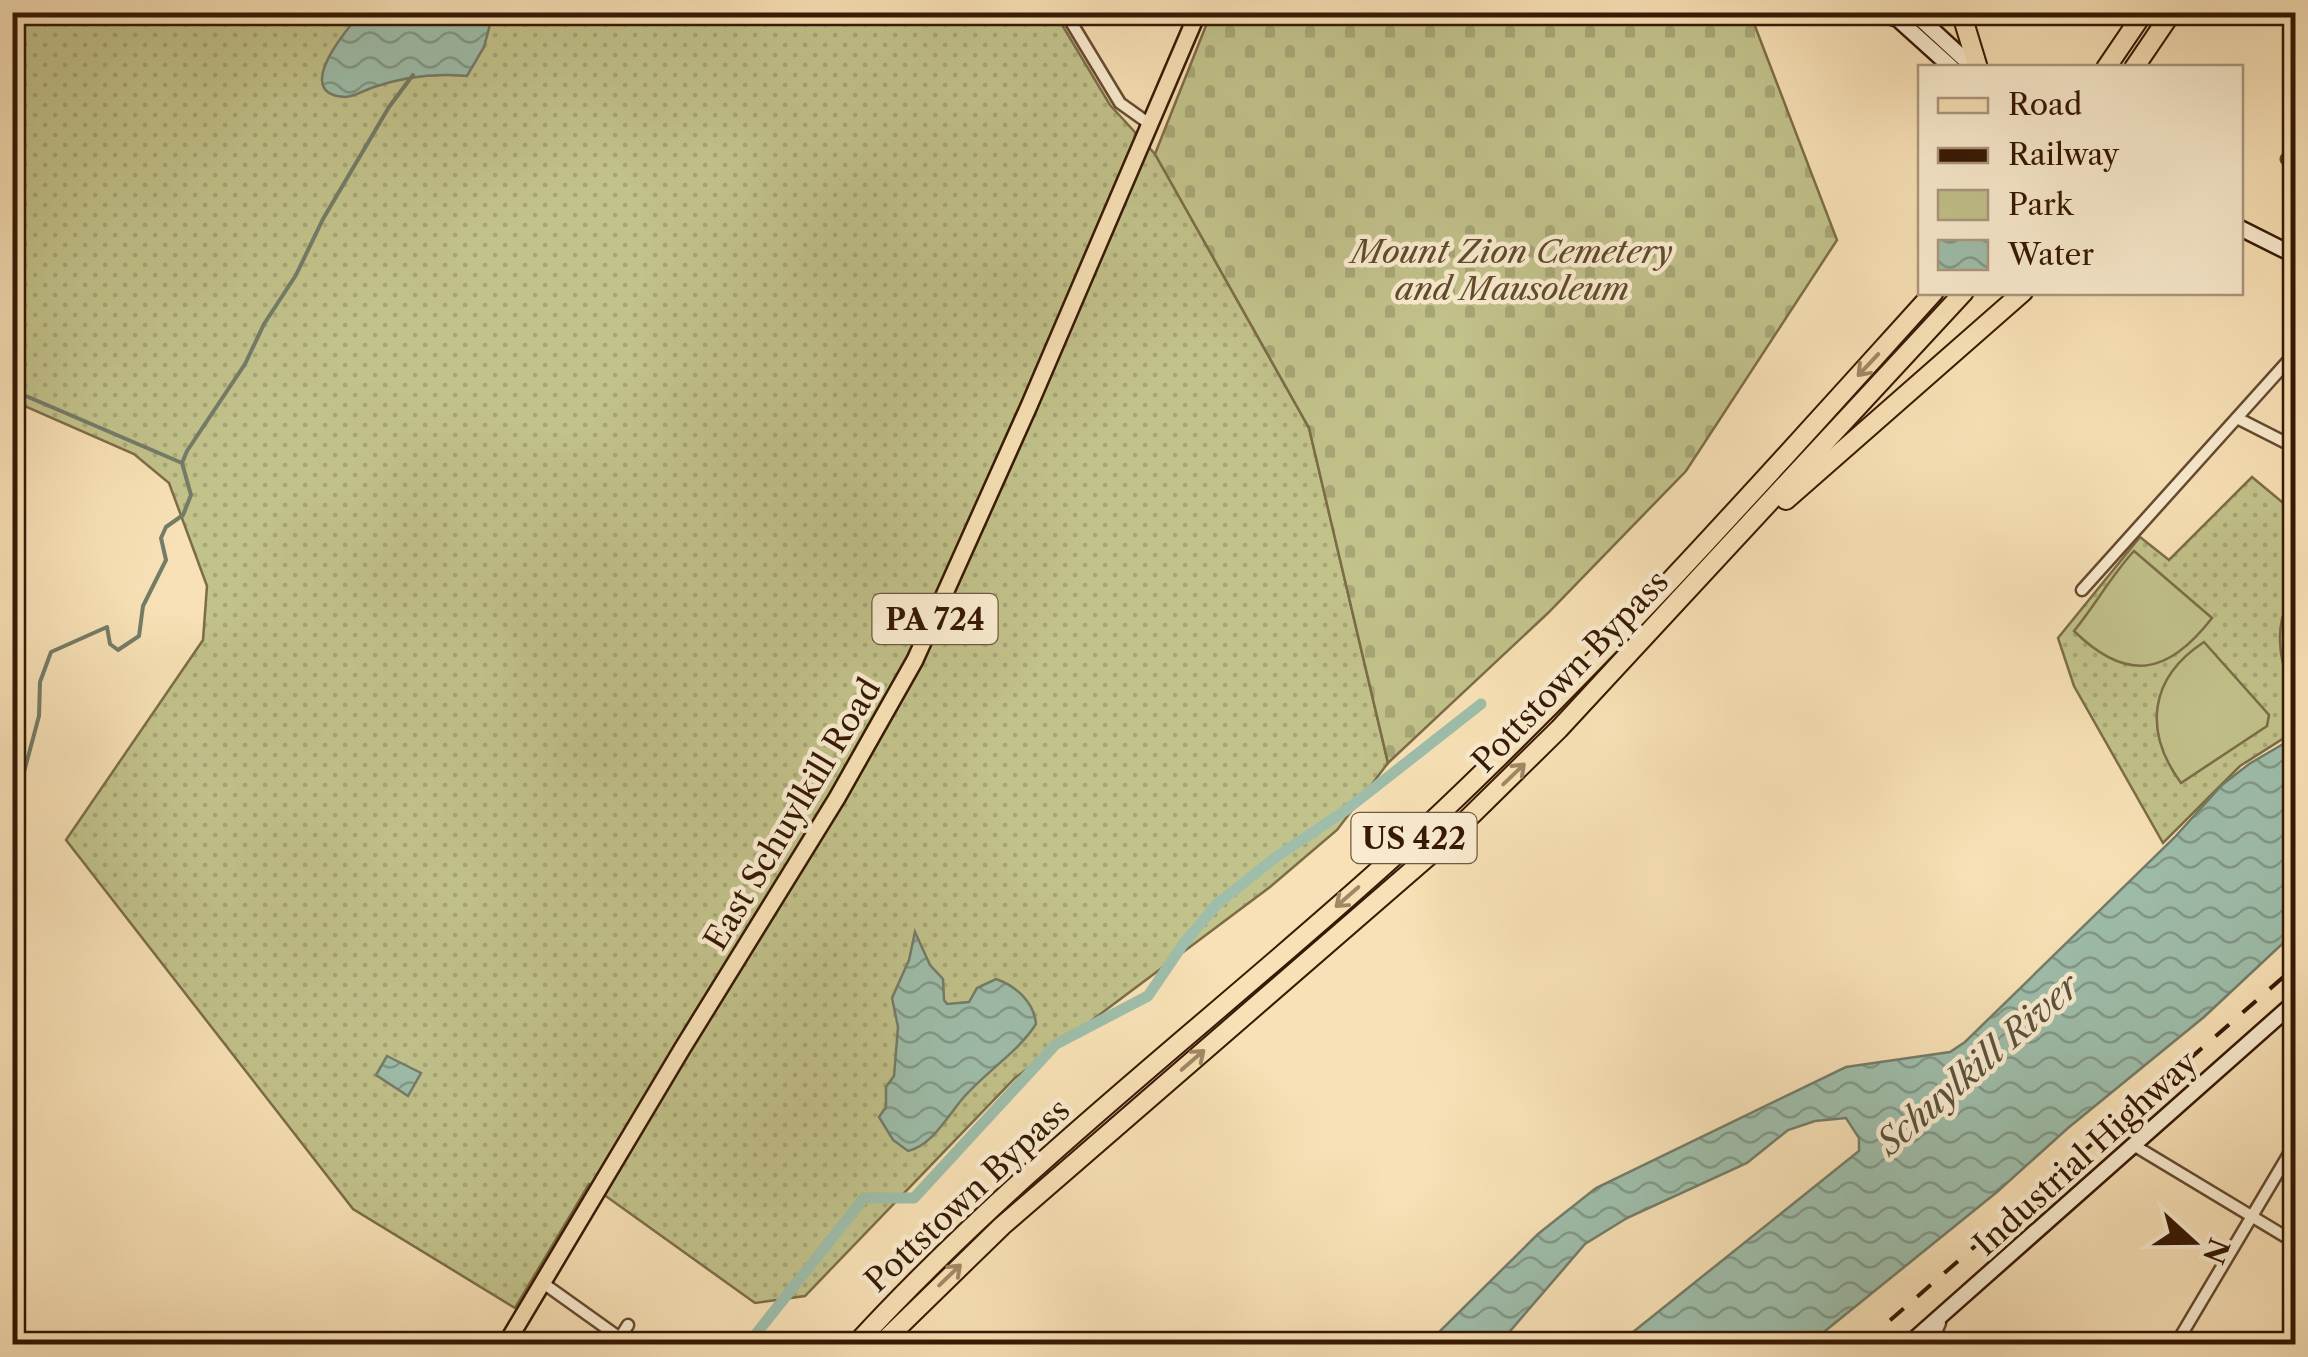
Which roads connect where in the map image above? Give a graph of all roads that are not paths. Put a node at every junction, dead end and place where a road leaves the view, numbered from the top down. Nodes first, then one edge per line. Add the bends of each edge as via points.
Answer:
1 (1064, 12) edge
2 (1198, 12) edge
3 (1913, 12) edge
4 (1961, 12) edge
5 (2134, 12) edge
6 (2144, 12) edge
7 (2172, 12) edge
8 (1894, 13) edge
9 (2128, 36) junction
10 (1949, 65) edge
11 (1973, 65) edge
12 (1975, 65) edge
13 (2108, 65) edge
14 (2136, 65) edge
15 (1150, 125) junction
16 (2243, 230) edge
17 (2296, 256) edge
18 (1931, 295) edge
19 (1961, 295) edge
20 (2020, 295) edge
21 (2296, 352) edge
22 (2238, 418) junction
23 (2296, 448) edge
24 (1746, 530) junction
25 (2082, 590) dead end
26 (2296, 1001) edge
27 (2296, 1142) edge
28 (2135, 1146) junction
29 (2252, 1217) junction
30 (2296, 1243) edge
31 (543, 1283) junction
32 (1961, 1299) junction
33 (628, 1325) dead end
34 (618, 1341) edge
35 (506, 1344) edge
36 (856, 1344) edge
37 (881, 1344) edge
38 (1909, 1344) edge
39 (1930, 1344) edge
40 (2176, 1344) edge

1 - 15 street via 1120,103
2 - 15 main road, East Schuylkill Road / PA 724
3 - 11 street
4 - 12 highway
5 - 9 highway
6 - 9 highway
7 - 14 highway
8 - 10 street
9 - 13 highway
15 - 31 main road, East Schuylkill Road / PA 724 via 915,660
16 - 17 street
18 -> 36 highway, Pottstown Bypass / US 422 via 1620,634 1456,798 1003,1196
19 - 24 highway, Pottstown Bypass / US 422
20 - 24 highway
21 - 22 street
22 - 23 street
22 - 25 street
37 -> 24 highway, Pottstown Bypass / US 422 via 1002,1226 1438,848
26 - 28 street, Industrial Highway
27 - 29 street
28 - 29 street
28 - 32 street, Industrial Highway
29 - 30 street
29 - 40 street
31 - 34 street
31 - 35 main road, East Schuylkill Road / PA 724
32 - 38 street, Industrial Highway
32 - 39 street
33 - 34 street

